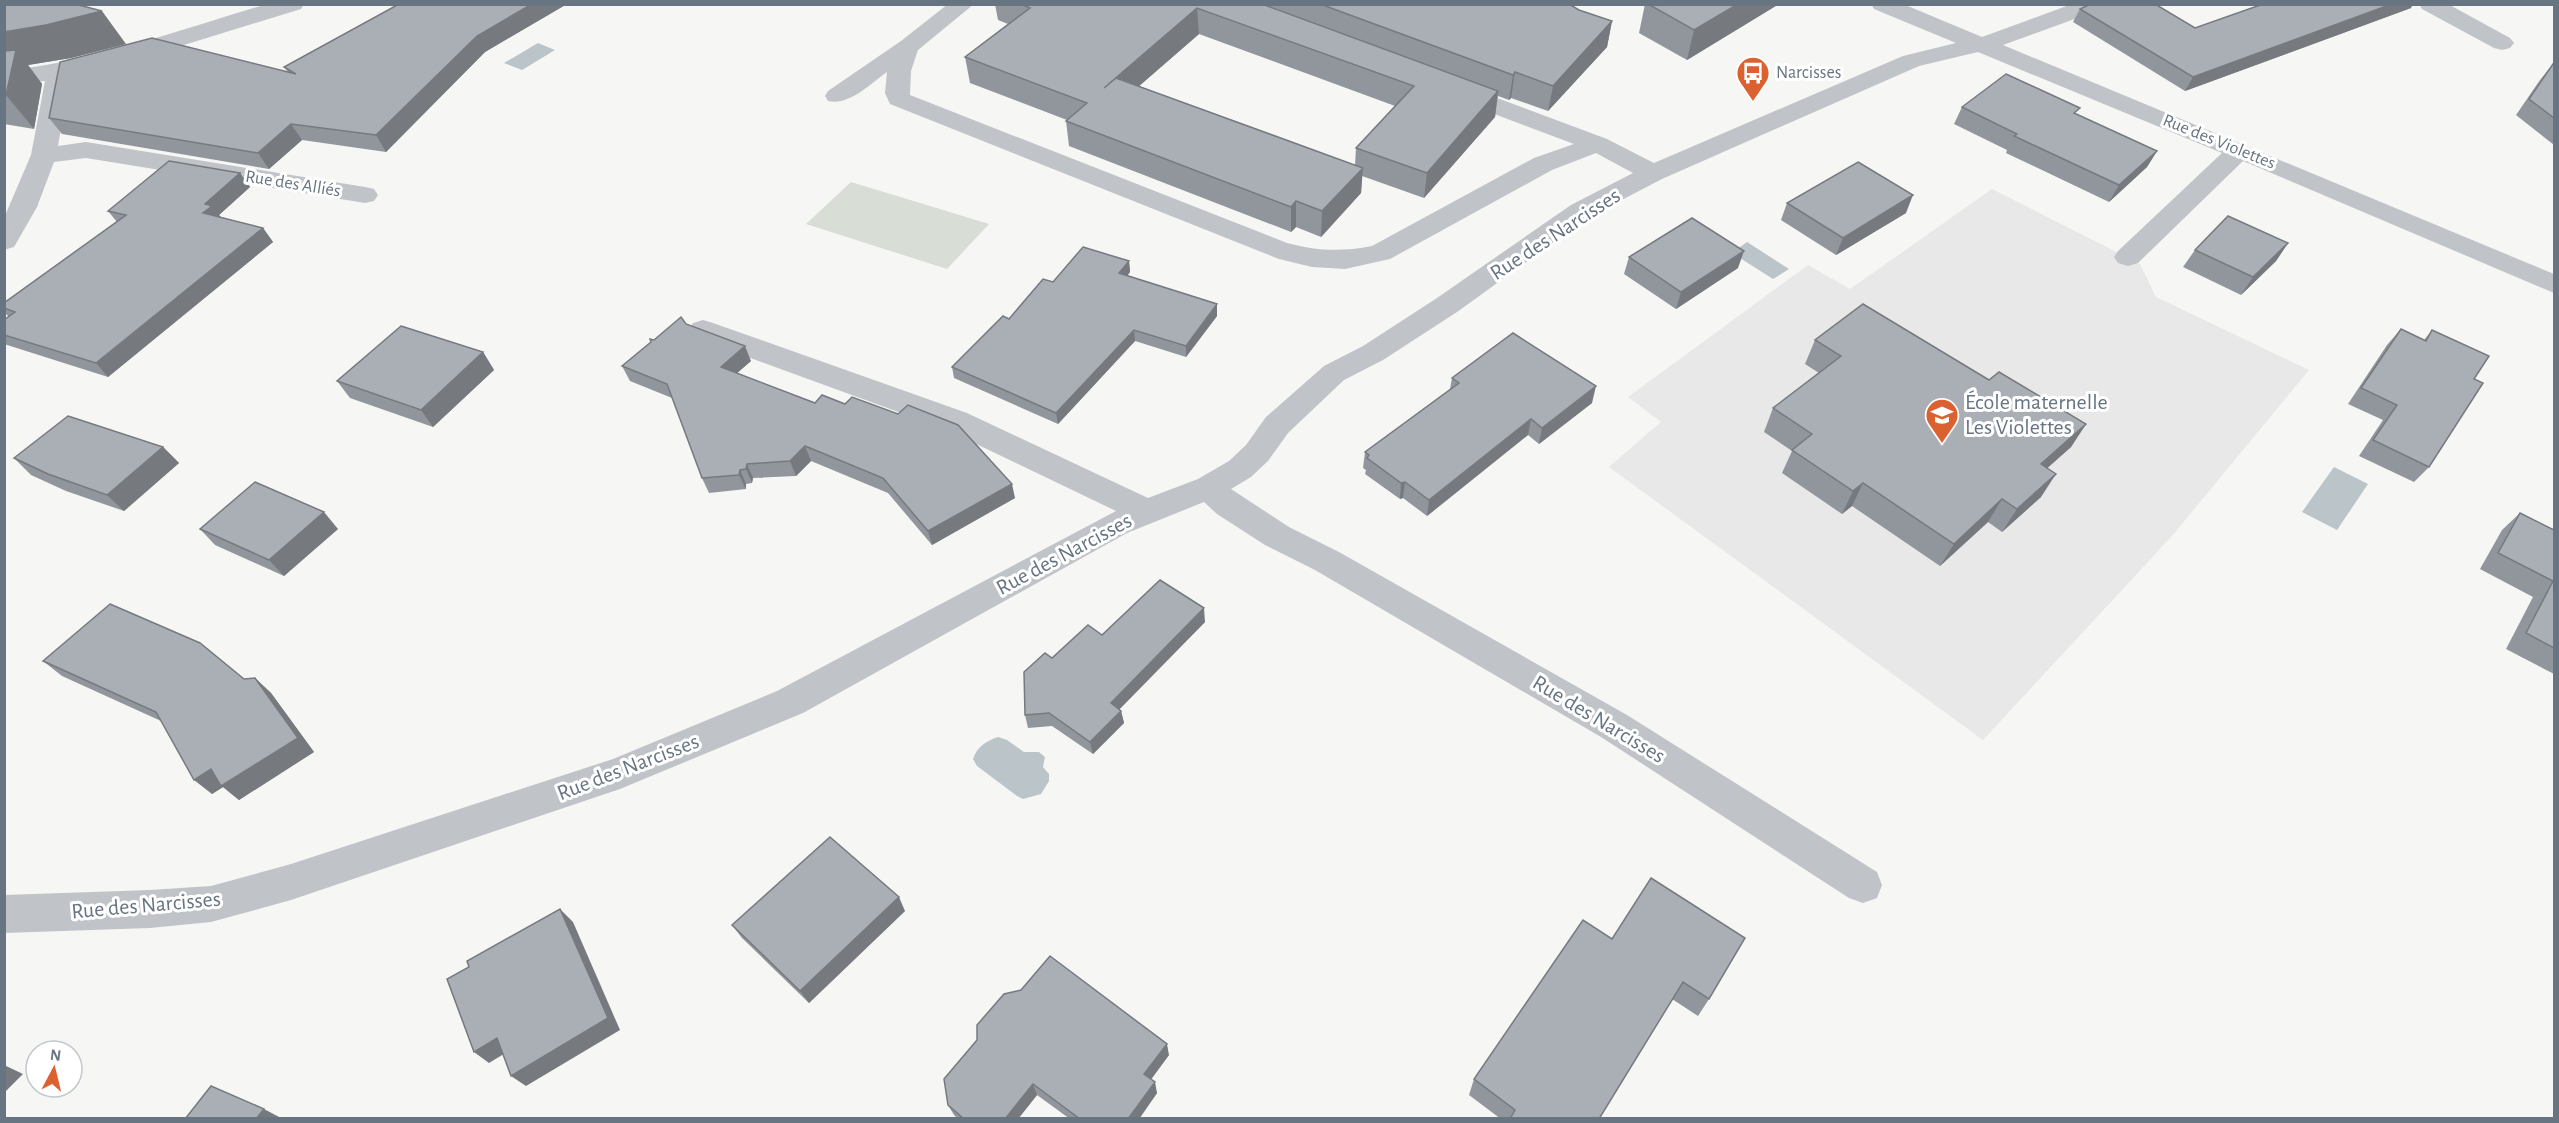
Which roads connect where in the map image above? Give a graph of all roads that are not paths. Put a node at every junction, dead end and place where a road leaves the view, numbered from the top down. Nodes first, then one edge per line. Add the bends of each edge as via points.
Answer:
1 (293, 4) edge
2 (963, 4) edge
3 (1882, 4) edge
4 (2094, 4) edge
5 (2430, 4) edge
6 (234, 12) edge
7 (2502, 43) dead end
8 (1980, 44) junction
9 (908, 46) junction
10 (59, 71) junction
11 (4, 78) edge
12 (1432, 82) edge
13 (837, 96) dead end
14 (1599, 144) junction
15 (2239, 150) junction
16 (44, 155) junction
17 (1653, 173) junction
18 (365, 195) dead end
19 (4, 242) edge
20 (2128, 257) dead end
21 (2554, 284) edge
22 (704, 330) edge
23 (1209, 487) junction
24 (1146, 511) junction
25 (1863, 885) dead end
26 (4, 914) edge

1 - 6 street
2 - 9 street
3 - 8 street, Rue des Violettes
4 - 8 street, Rue des Narcisses
5 - 7 street
6 - 10 street via 112,59
8 - 15 street, Rue des Violettes
8 - 17 street, Rue des Narcisses via 1911,61
9 - 13 street
9 - 14 street via 896,79 899,99 1279,250 1312,258 1345,260 1380,253 1543,164
10 - 11 street
10 - 16 street
12 - 14 street
14 - 17 street
15 - 20 street
15 - 21 street, Rue des Violettes
16 - 18 street, Rue des Alliés via 86,150
16 - 19 street via 24,207
17 - 23 street, Rue des Narcisses via 1580,211 1447,305 1334,373 1278,425 1240,469
22 - 24 street via 956,421
23 - 24 street, Rue des Narcisses
23 - 25 street, Rue des Narcisses via 1228,505 1267,530 1606,721
24 - 26 street, Rue des Narcisses via 790,702 620,773 291,882 211,904

